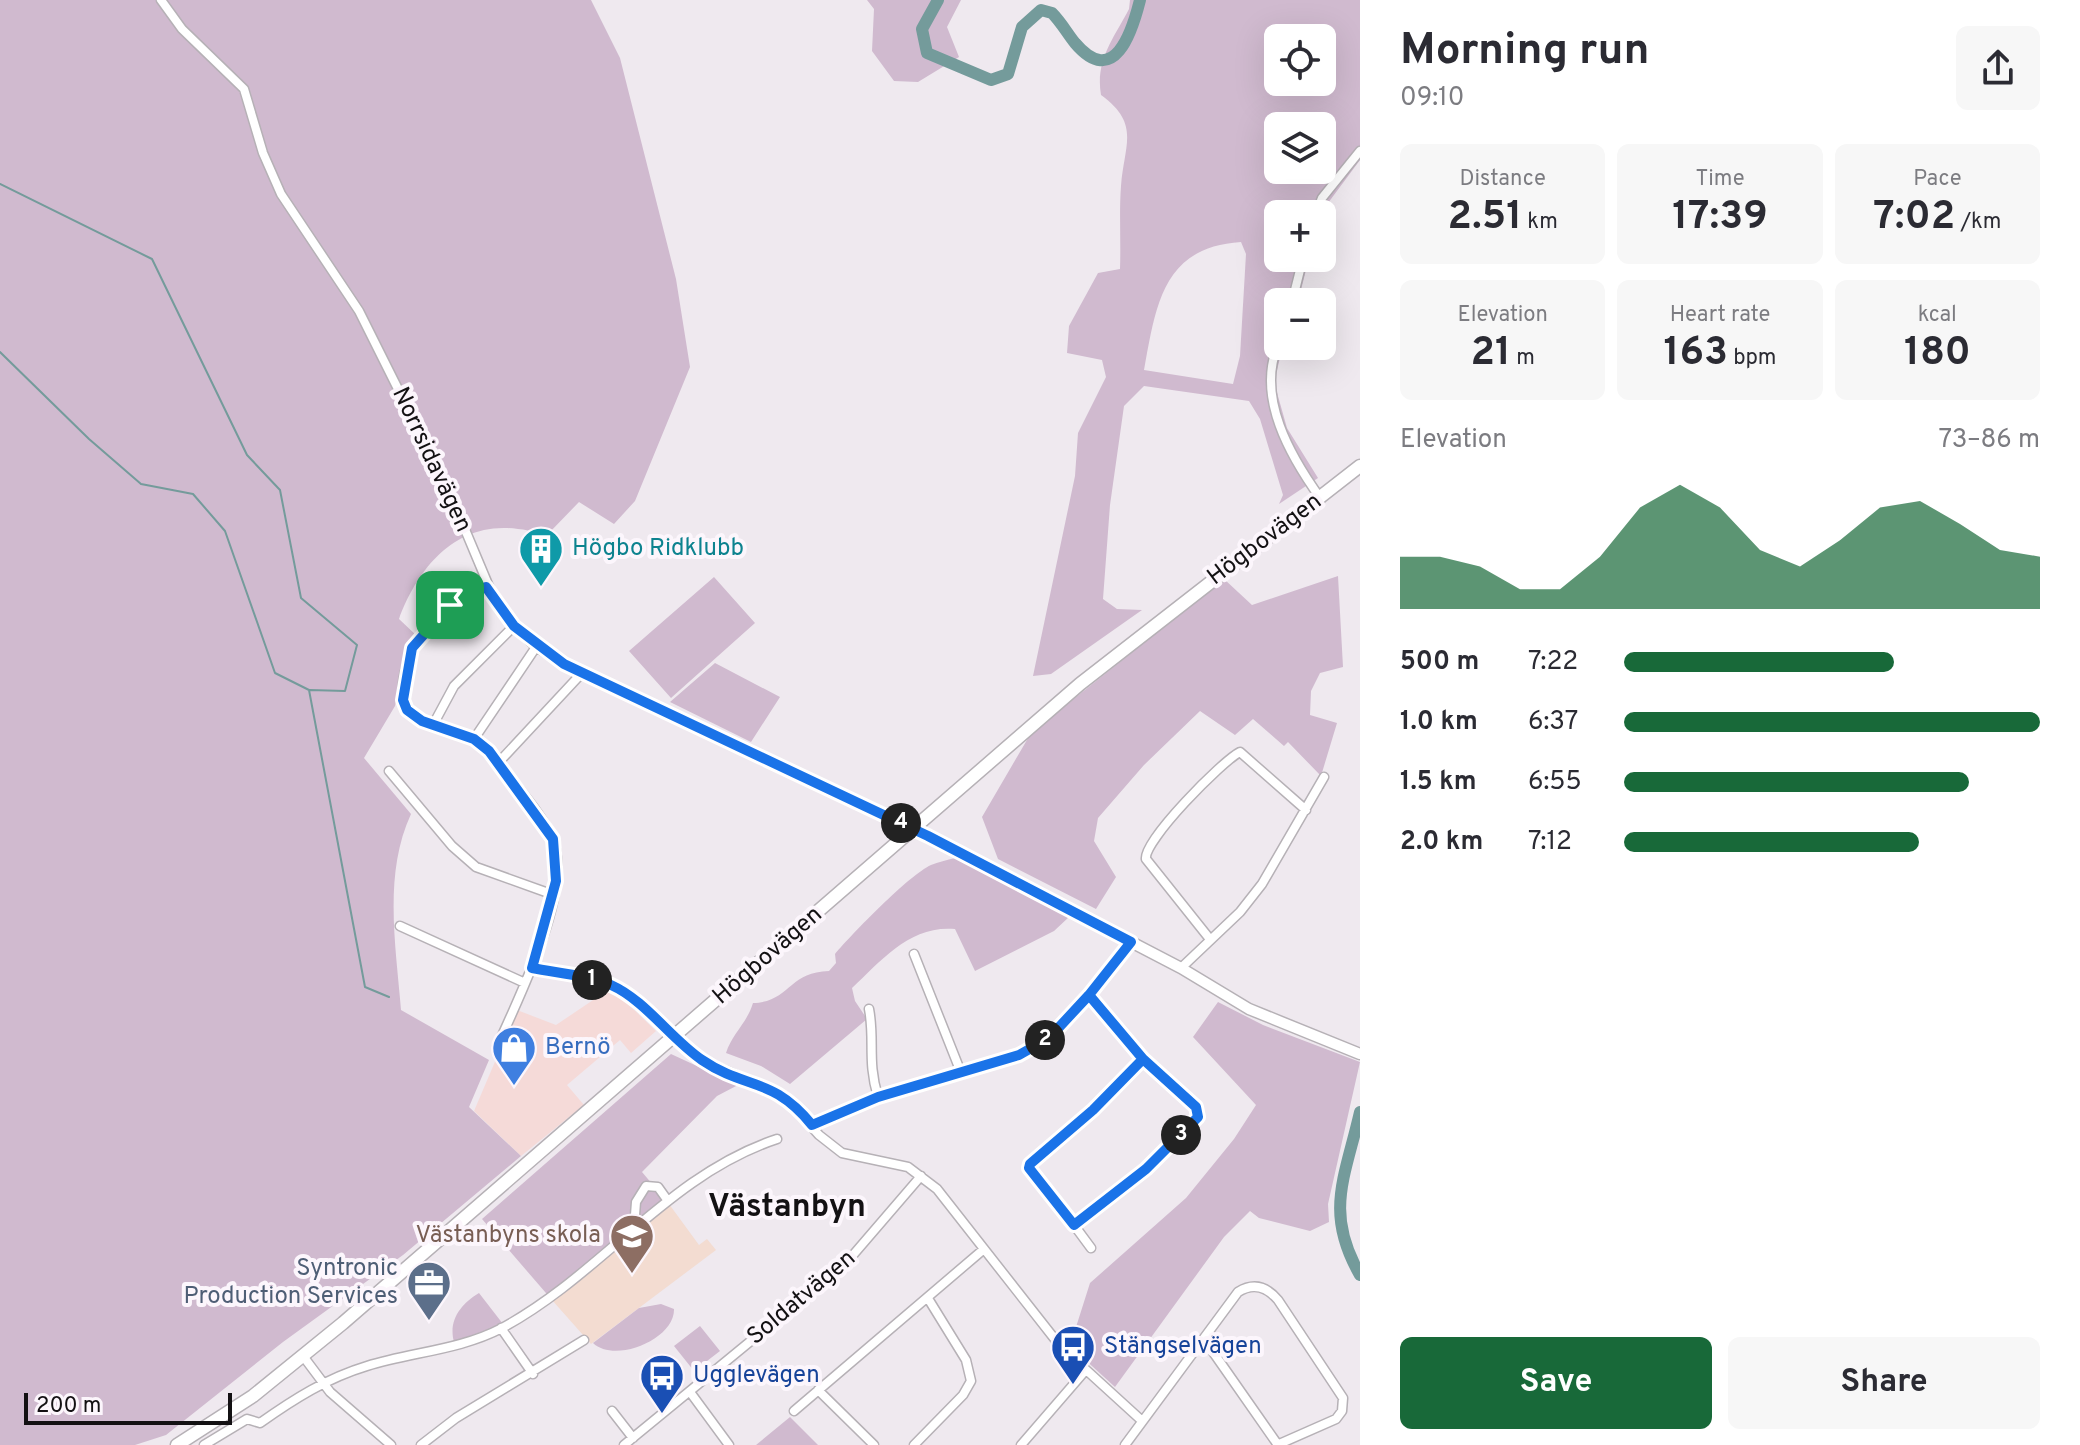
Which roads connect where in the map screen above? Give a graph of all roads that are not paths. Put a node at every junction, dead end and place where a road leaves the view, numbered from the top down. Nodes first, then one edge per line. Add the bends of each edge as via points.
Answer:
1 (161, 0) edge
2 (1360, 151) edge
3 (1321, 200) edge
4 (1272, 360) edge
5 (1360, 466) edge
6 (1321, 499) junction
7 (486, 587) junction
8 (514, 626) junction
9 (536, 647) junction
10 (581, 674) junction
11 (433, 725) junction
12 (474, 739) junction
13 (499, 762) junction
14 (389, 771) dead end
15 (1324, 777) dead end
16 (1306, 810) junction
17 (914, 829) junction
18 (554, 895) junction
19 (400, 926) dead end
20 (1209, 938) junction
21 (1131, 942) junction
22 (914, 954) dead end
23 (532, 968) junction
24 (1181, 968) junction
25 (525, 983) junction
26 (1089, 995) junction
27 (869, 1009) dead end
28 (674, 1038) junction
29 (497, 1047) dead end
30 (1360, 1054) edge
31 (1143, 1059) junction
32 (960, 1070) junction
33 (878, 1097) junction
34 (812, 1125) junction
35 (777, 1139) dead end
36 (921, 1176) junction
37 (668, 1201) junction
38 (1074, 1225) junction
39 (634, 1228) junction
40 (1091, 1248) dead end
41 (984, 1249) junction
42 (929, 1300) junction
43 (501, 1328) junction
44 (584, 1340) dead end
45 (1201, 1341) junction
46 (303, 1356) junction
47 (1085, 1371) junction
48 (533, 1374) junction
49 (323, 1382) junction
50 (818, 1390) junction
51 (690, 1392) junction
52 (612, 1411) dead end
53 (794, 1411) dead end
54 (1140, 1419) junction
55 (633, 1438) junction
56 (177, 1445) edge
57 (204, 1445) edge
58 (391, 1445) edge
59 (421, 1445) edge
60 (624, 1445) edge
61 (729, 1445) edge
62 (874, 1445) edge
63 (914, 1445) edge
64 (1021, 1445) edge
65 (1125, 1445) edge
66 (1278, 1445) edge

1 - 7 street, Norrsidavägen via 182,29 244,89 281,194 359,311 448,489
2 - 3 street
4 - 6 street via 1270,388 1278,420 1294,458
5 - 6 main road, Högbovägen
6 - 17 main road, Högbovägen via 1080,684
7 - 8 street, Norrsidavägen
7 - 11 street via 455,601 410,653 404,704
8 - 9 street, Norrsidavägen
8 - 11 street via 454,686
9 - 10 street, Norrsidavägen
9 - 12 street
10 - 13 street
10 - 17 street, Norrsidavägen
11 - 12 street
12 - 13 street
13 - 18 street via 553,839
14 - 18 street via 476,867
15 - 16 street
16 - 20 street via 1262,884
16 - 20 street via 1240,752 1184,803 1149,846 1146,859
17 - 21 street
17 - 28 main road, Högbovägen
18 - 23 street
19 - 25 street
20 - 24 street
21 - 24 street
21 - 26 street
22 - 32 street
23 - 25 street
23 - 28 street via 610,985
24 - 30 street via 1249,1009
25 - 29 street
26 - 31 street
26 - 32 street via 1049,1038 1030,1050
27 - 33 street via 870,1064
28 - 34 street via 714,1068 784,1096
28 - 46 main road, Högbovägen
31 - 38 street via 1030,1164
31 - 38 street via 1196,1107 1198,1117 1146,1169
32 - 33 street
33 - 34 street
34 - 36 street via 842,1153 901,1165
35 - 37 street via 712,1166
36 - 41 street
36 - 51 street, Soldatvägen via 847,1262
37 - 39 street
37 - 39 street via 658,1187 646,1186 636,1202
38 - 40 street
39 - 43 street
41 - 42 street
41 - 47 street
42 - 50 street
42 - 63 street via 966,1360 971,1381
43 - 48 street
43 - 49 street via 464,1344 369,1365
44 - 48 street
45 - 54 street
45 - 66 street
45 - 66 street via 1243,1289 1261,1287 1278,1300 1343,1398 1336,1419
46 - 49 street
46 - 56 main road, Högbovägen
47 - 54 street
47 - 64 street
48 - 59 street via 456,1418
49 - 57 street via 260,1423 247,1419
49 - 58 street
50 - 53 street
50 - 62 street
51 - 55 street, Soldatvägen
51 - 61 street
52 - 55 street
54 - 65 street
55 - 60 street, Soldatvägen

